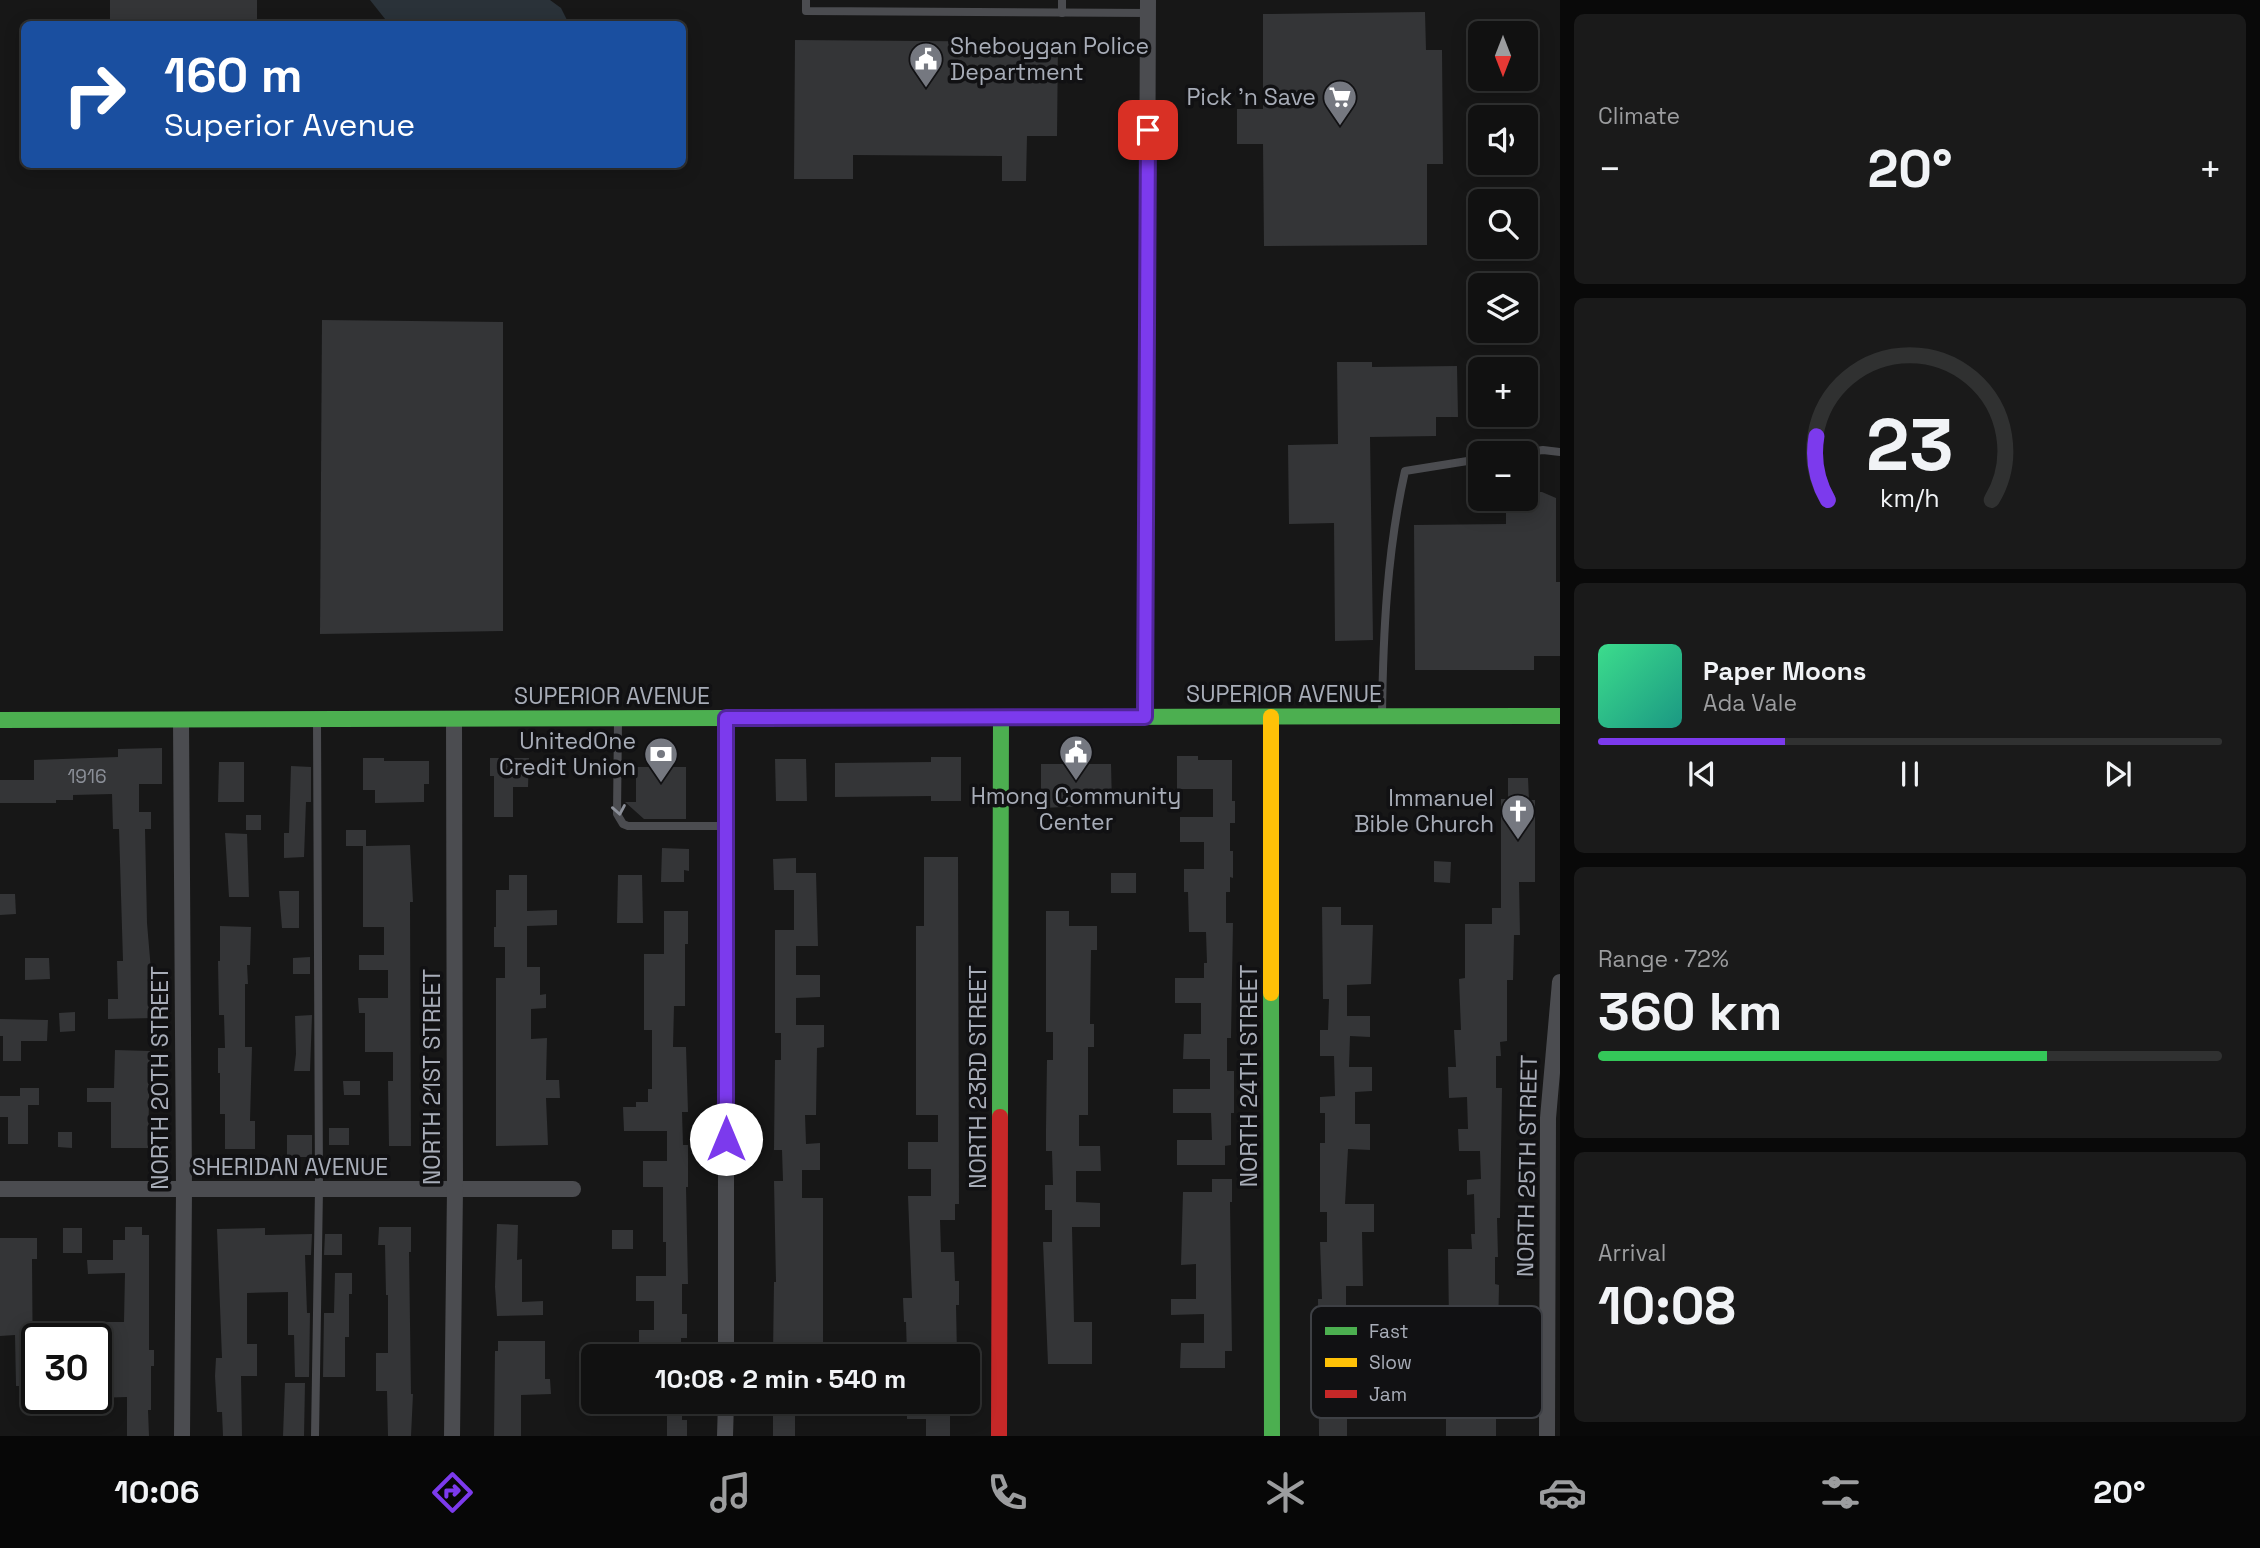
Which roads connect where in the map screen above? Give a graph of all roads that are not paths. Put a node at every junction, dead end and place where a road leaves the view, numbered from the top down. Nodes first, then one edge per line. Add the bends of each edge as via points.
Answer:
1 (806, 0) edge
2 (1062, 0) edge
3 (1148, 7) edge
4 (1062, 13) junction
5 (1538, 451) edge
6 (1560, 452) edge
7 (1468, 461) edge
8 (1271, 716) junction
9 (1381, 716) junction
10 (1560, 716) edge
11 (1145, 717) junction
12 (618, 718) junction
13 (726, 718) junction
14 (1001, 718) junction
15 (181, 719) junction
16 (317, 719) junction
17 (454, 719) junction
18 (0, 720) edge
19 (727, 825) junction
20 (1560, 982) edge
21 (0, 1189) edge
22 (319, 1189) junction
23 (455, 1189) junction
24 (573, 1189) dead end
25 (184, 1190) junction
26 (726, 1344) edge
27 (726, 1414) edge
28 (182, 1436) edge
29 (315, 1436) edge
30 (452, 1436) edge
31 (726, 1436) edge
32 (999, 1436) edge
33 (1272, 1436) edge
34 (1547, 1436) edge

1 - 4 lane via 806,11
2 - 4 lane
3 - 4 lane
3 - 11 street
5 - 6 lane
7 - 9 lane via 1405,471 1395,519
8 - 9 street, SUPERIOR AVENUE
8 - 11 street, SUPERIOR AVENUE
8 - 33 street, NORTH 24TH STREET
9 - 10 street, SUPERIOR AVENUE
11 - 14 street, SUPERIOR AVENUE
12 - 13 street, SUPERIOR AVENUE
12 - 17 street, SUPERIOR AVENUE
12 -> 19 lane via 617,814 623,824
13 - 14 street, SUPERIOR AVENUE
13 - 19 street
14 - 32 street, NORTH 23RD STREET
15 - 16 street, SUPERIOR AVENUE
15 - 18 street, SUPERIOR AVENUE
15 - 25 street, NORTH 20TH STREET
16 - 17 street, SUPERIOR AVENUE
16 - 22 lane
17 - 23 street, NORTH 21ST STREET
19 - 26 street
20 - 34 street, NORTH 25TH STREET via 1548,1118
21 - 25 street, SHERIDAN AVENUE
22 - 23 street, SHERIDAN AVENUE
22 - 25 street, SHERIDAN AVENUE
22 - 29 lane
23 - 24 street, SHERIDAN AVENUE
23 - 30 street, NORTH 21ST STREET
25 - 28 street, NORTH 20TH STREET
27 - 31 street

